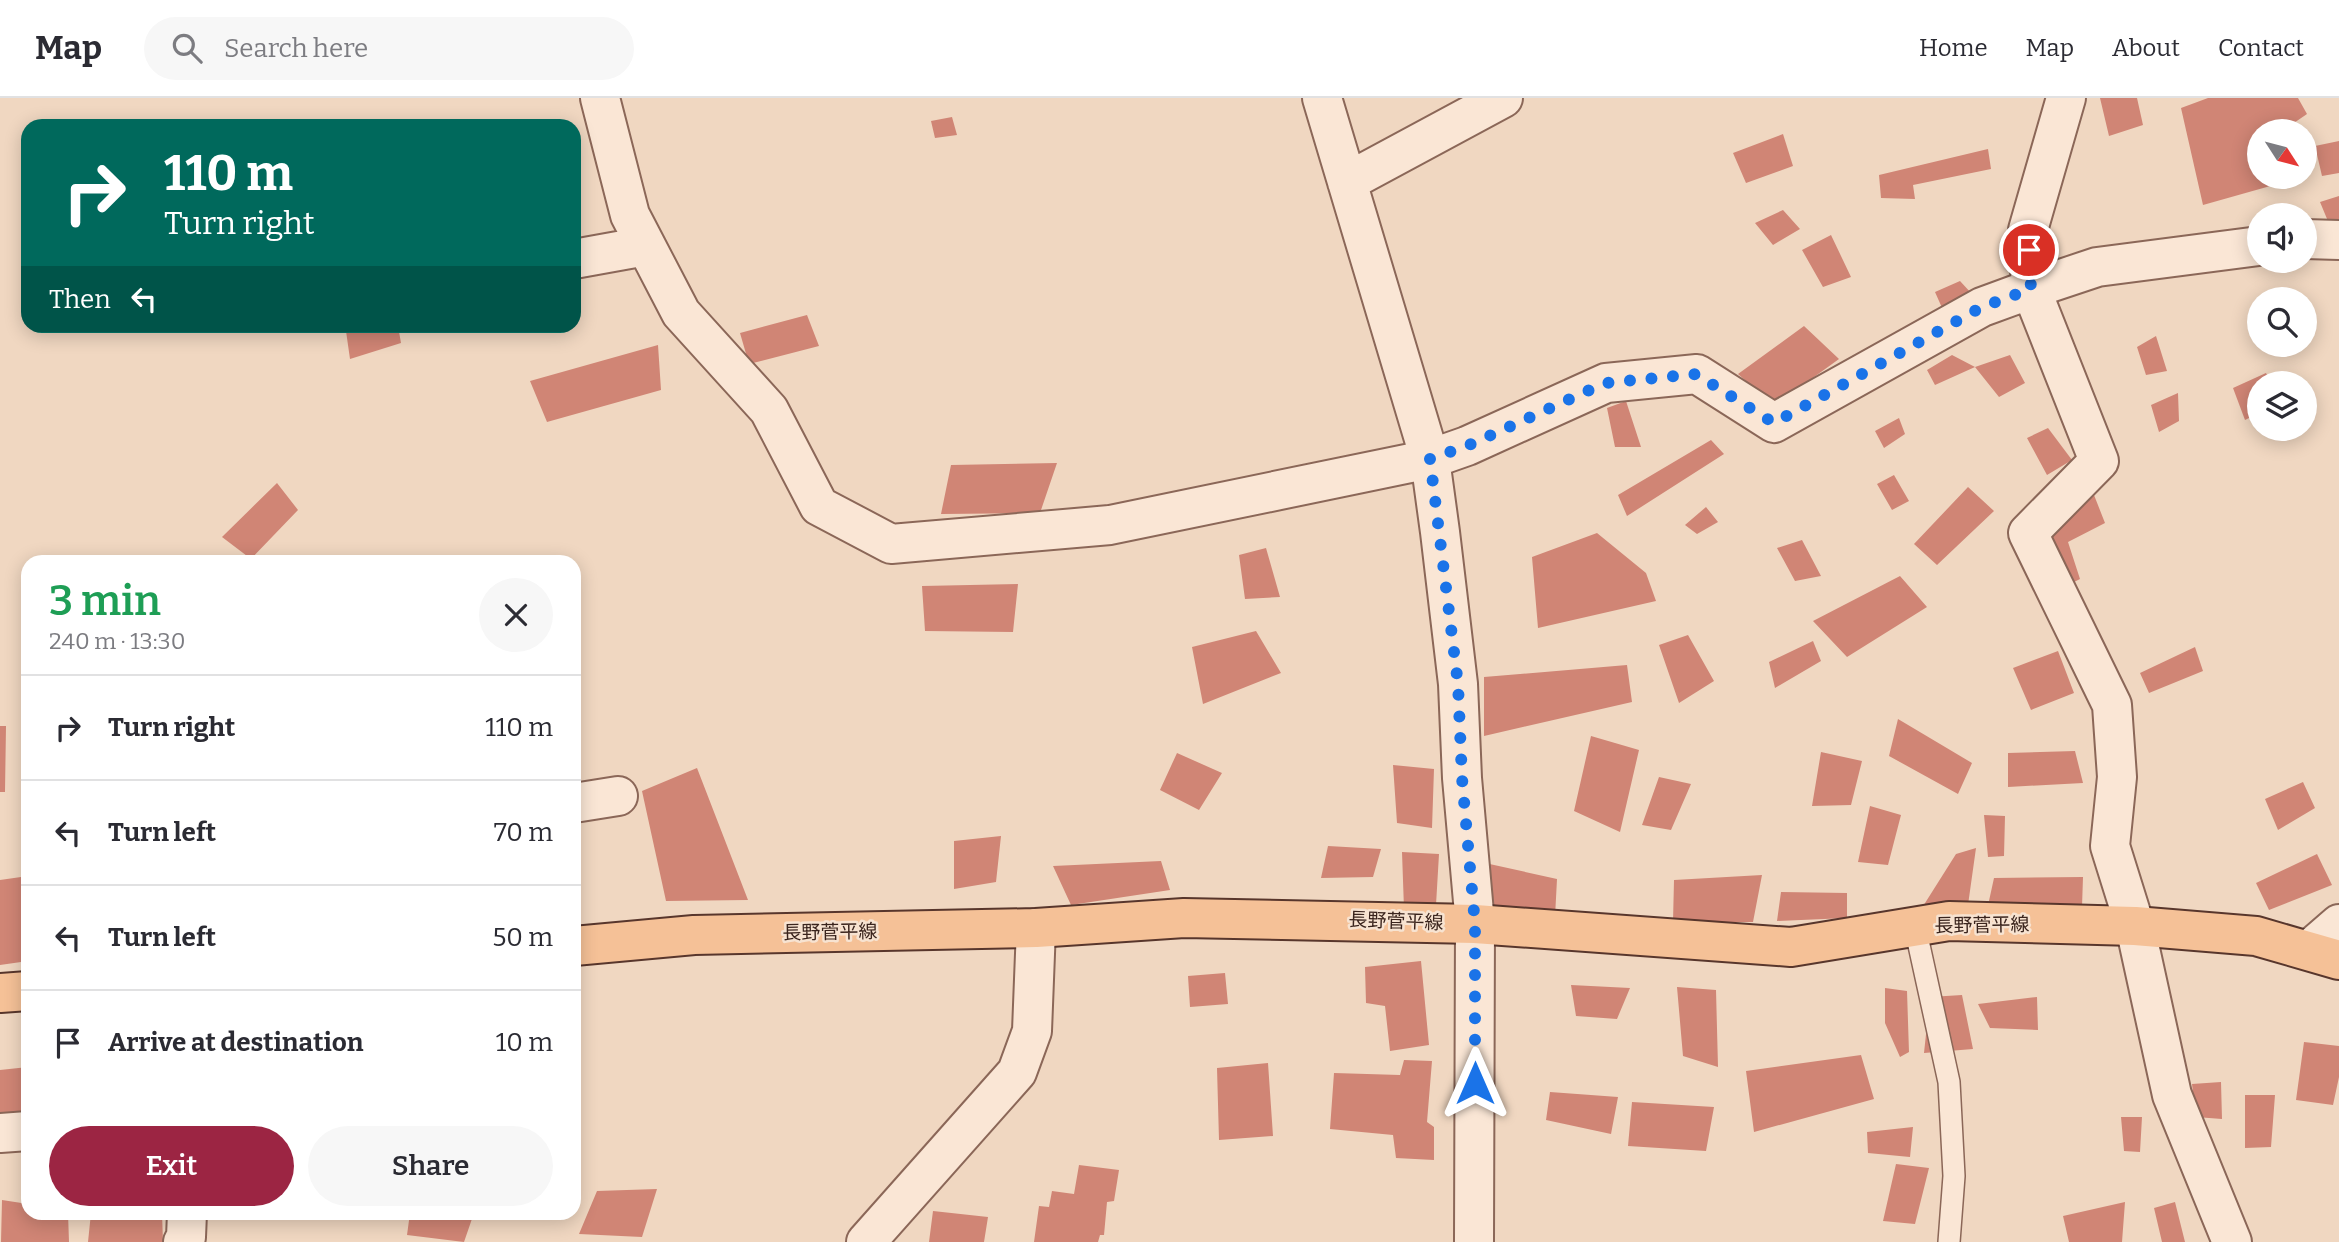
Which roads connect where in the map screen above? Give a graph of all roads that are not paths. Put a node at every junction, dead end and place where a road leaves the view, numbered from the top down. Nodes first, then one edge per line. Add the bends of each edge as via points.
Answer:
1 (600, 98) edge
2 (1322, 98) edge
3 (1503, 98) edge
4 (2066, 98) edge
5 (1347, 182) junction
6 (2317, 239) edge
7 (2339, 240) edge
8 (646, 246) junction
9 (2247, 248) edge
10 (581, 257) edge
11 (2031, 289) junction
12 (1430, 459) junction
13 (618, 796) dead end
14 (581, 802) edge
15 (1475, 924) junction
16 (2339, 924) edge
17 (2135, 926) junction
18 (1915, 927) junction
19 (1036, 928) junction
20 (581, 945) edge
21 (2324, 955) edge
22 (21, 992) edge
23 (0, 993) edge
24 (21, 1132) edge
25 (0, 1133) edge
26 (187, 1220) edge
27 (183, 1242) edge
28 (866, 1242) edge
29 (1474, 1242) edge
30 (1949, 1242) edge
31 (2232, 1242) edge

1 - 8 street via 629,215
2 - 5 street
3 - 5 street
4 - 11 street via 2028,230
5 - 12 street
6 - 7 street
8 - 10 street
8 - 12 street via 681,313 769,410 819,506 891,544 1110,524
9 - 11 street via 2097,267
11 - 12 street via 1982,307 1774,423 1696,374 1605,383
11 - 17 street via 2099,461 2028,533 2112,705 2117,777 2110,846
12 - 15 street via 1458,684
13 - 14 street
15 - 18 main road, 長野菅平線 via 1791,947
15 - 19 main road, 長野菅平線 via 1184,918
15 - 29 street
16 - 21 street
17 - 18 main road, 長野菅平線 via 1950,921
17 - 21 main road, 長野菅平線 via 2256,936
17 - 31 street via 2172,1096
18 - 30 lane via 1949,1082 1954,1176
19 - 20 main road, 長野菅平線 via 694,935
19 - 28 street via 1032,1031 1017,1072
22 - 23 main road
24 - 25 street
26 - 27 street

